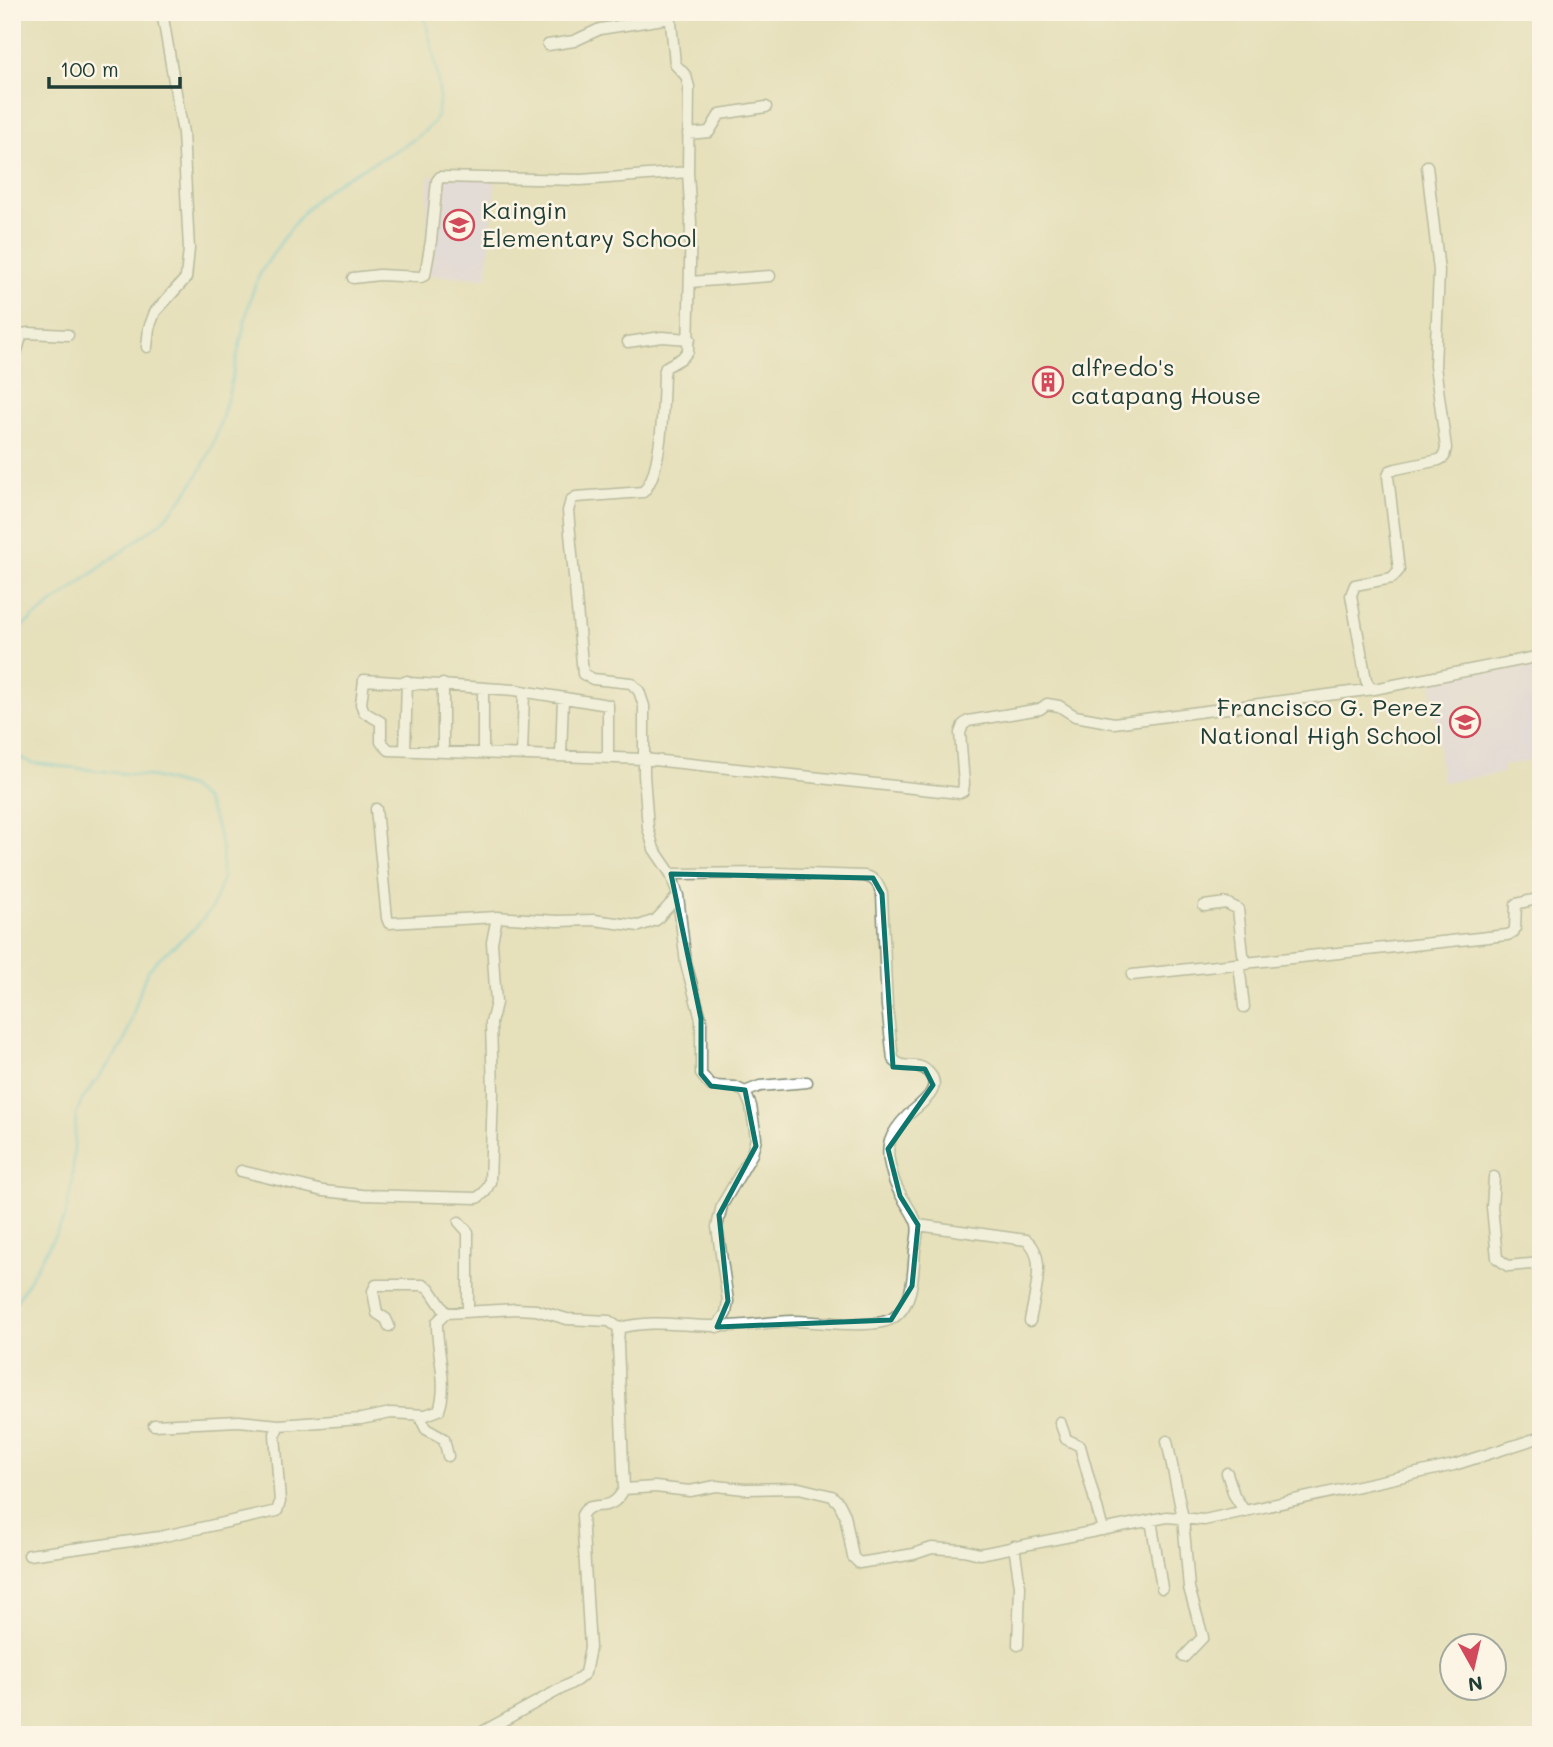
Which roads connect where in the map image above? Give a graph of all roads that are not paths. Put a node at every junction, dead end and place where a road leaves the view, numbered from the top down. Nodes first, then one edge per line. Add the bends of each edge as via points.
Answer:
1 (162, 12) edge
2 (670, 15) edge
3 (548, 45) dead end
4 (766, 107) dead end
5 (688, 134) junction
6 (1427, 166) dead end
7 (688, 172) junction
8 (770, 276) dead end
9 (353, 278) dead end
10 (690, 282) junction
11 (68, 335) dead end
12 (690, 339) junction
13 (628, 342) dead end
14 (147, 347) dead end
15 (12, 366) edge
16 (1541, 656) edge
17 (407, 681) junction
18 (443, 684) junction
19 (483, 688) junction
20 (1374, 689) junction
21 (524, 692) junction
22 (563, 698) junction
23 (405, 750) junction
24 (443, 752) junction
25 (483, 753) junction
26 (522, 754) junction
27 (561, 756) junction
28 (608, 757) junction
29 (644, 759) junction
30 (376, 809) dead end
31 (671, 874) junction
32 (678, 897) junction
33 (1541, 898) edge
34 (1204, 906) dead end
35 (497, 917) junction
36 (1243, 964) junction
37 (1132, 975) dead end
38 (1244, 1007) dead end
39 (807, 1082) dead end
40 (745, 1091) junction
41 (242, 1171) dead end
42 (1494, 1177) dead end
43 (459, 1222) dead end
44 (918, 1225) junction
45 (1541, 1263) edge
46 (468, 1311) junction
47 (446, 1312) junction
48 (1030, 1321) dead end
49 (388, 1326) dead end
50 (717, 1326) junction
51 (619, 1328) junction
52 (419, 1415) junction
53 (1060, 1422) dead end
54 (154, 1425) dead end
55 (279, 1425) junction
56 (1541, 1437) edge
57 (1167, 1441) dead end
58 (448, 1456) dead end
59 (1227, 1473) dead end
60 (624, 1489) junction
61 (1245, 1512) junction
62 (1183, 1518) junction
63 (1151, 1520) junction
64 (1103, 1530) junction
65 (1014, 1546) junction
66 (29, 1555) dead end
67 (1162, 1588) dead end
68 (1018, 1645) dead end
69 (1184, 1657) dead end
70 (483, 1735) edge

1 - 14 street via 183,133 189,249 186,278 155,312
2 - 3 street
2 - 5 street via 675,64 689,87
4 - 5 street via 723,113 709,132
5 - 7 street
6 - 20 street via 1439,271 1436,366 1446,448 1439,460 1390,471 1399,570 1392,578 1355,585 1353,590 1366,680
7 - 9 street via 581,180 440,177 425,275
7 - 10 street
8 - 10 street
10 - 12 street
11 - 15 street via 22,334
12 - 13 street
12 - 29 street via 686,355 670,363 664,373 657,458 648,488 576,497 568,505 583,674 631,683 639,691 644,706
16 - 20 street
17 - 18 street
17 - 23 street
17 - 23 street via 364,680 361,704 363,712 381,722 381,742 389,750
18 - 19 street
18 - 24 street
19 - 21 street
19 - 25 street
20 - 29 street via 1114,723 1047,705 968,721 960,733 964,784 959,793
21 - 22 street
21 - 26 street
22 - 27 street
22 - 28 street via 608,705
23 - 24 street
24 - 25 street
25 - 26 street
26 - 27 street
27 - 28 street
28 - 29 street
29 - 31 street via 650,838
30 - 35 street via 389,923
31 - 32 street
31 - 44 street via 864,876 878,884 893,1059 903,1067 925,1069 933,1079 932,1094 907,1116 888,1149 896,1188
32 - 35 street via 656,920 639,926
32 - 40 street via 686,964 701,1019 701,1074 711,1086
33 - 36 street via 1516,904 1515,928 1507,935
34 - 36 street via 1226,903 1238,909
35 - 41 street via 492,942 496,1003 491,1023 490,1182 485,1192 470,1199 337,1194
36 - 37 street
36 - 38 street
39 - 40 street
40 - 50 street via 756,1146 719,1215 727,1301 726,1313
42 - 45 street via 1497,1258 1508,1266
43 - 46 street via 468,1232
44 - 48 street via 1026,1240 1034,1245 1038,1256
44 - 50 street via 912,1286 901,1312 891,1320
46 - 47 street
46 - 51 street via 536,1310 567,1319 608,1321
47 - 49 street via 423,1285 376,1285 377,1313
47 - 52 street via 437,1333 442,1402 439,1410
50 - 51 street via 653,1322
51 - 60 street
52 - 55 street via 391,1413
52 - 58 street via 426,1429 444,1439
53 - 64 street via 1066,1439 1080,1446
54 - 55 street via 239,1421
55 - 66 street via 275,1434 280,1502 272,1514 160,1537
56 - 61 street via 1454,1465
57 - 62 street
59 - 61 street
60 - 65 street via 799,1488 832,1496 845,1515 853,1557 859,1563 932,1548 980,1554
60 - 70 street via 612,1504 592,1506 582,1515 590,1648 585,1673
61 - 62 street via 1204,1520
62 - 63 street
62 - 69 street via 1189,1588 1203,1637
63 - 64 street
63 - 67 street
64 - 65 street
65 - 68 street via 1020,1586

